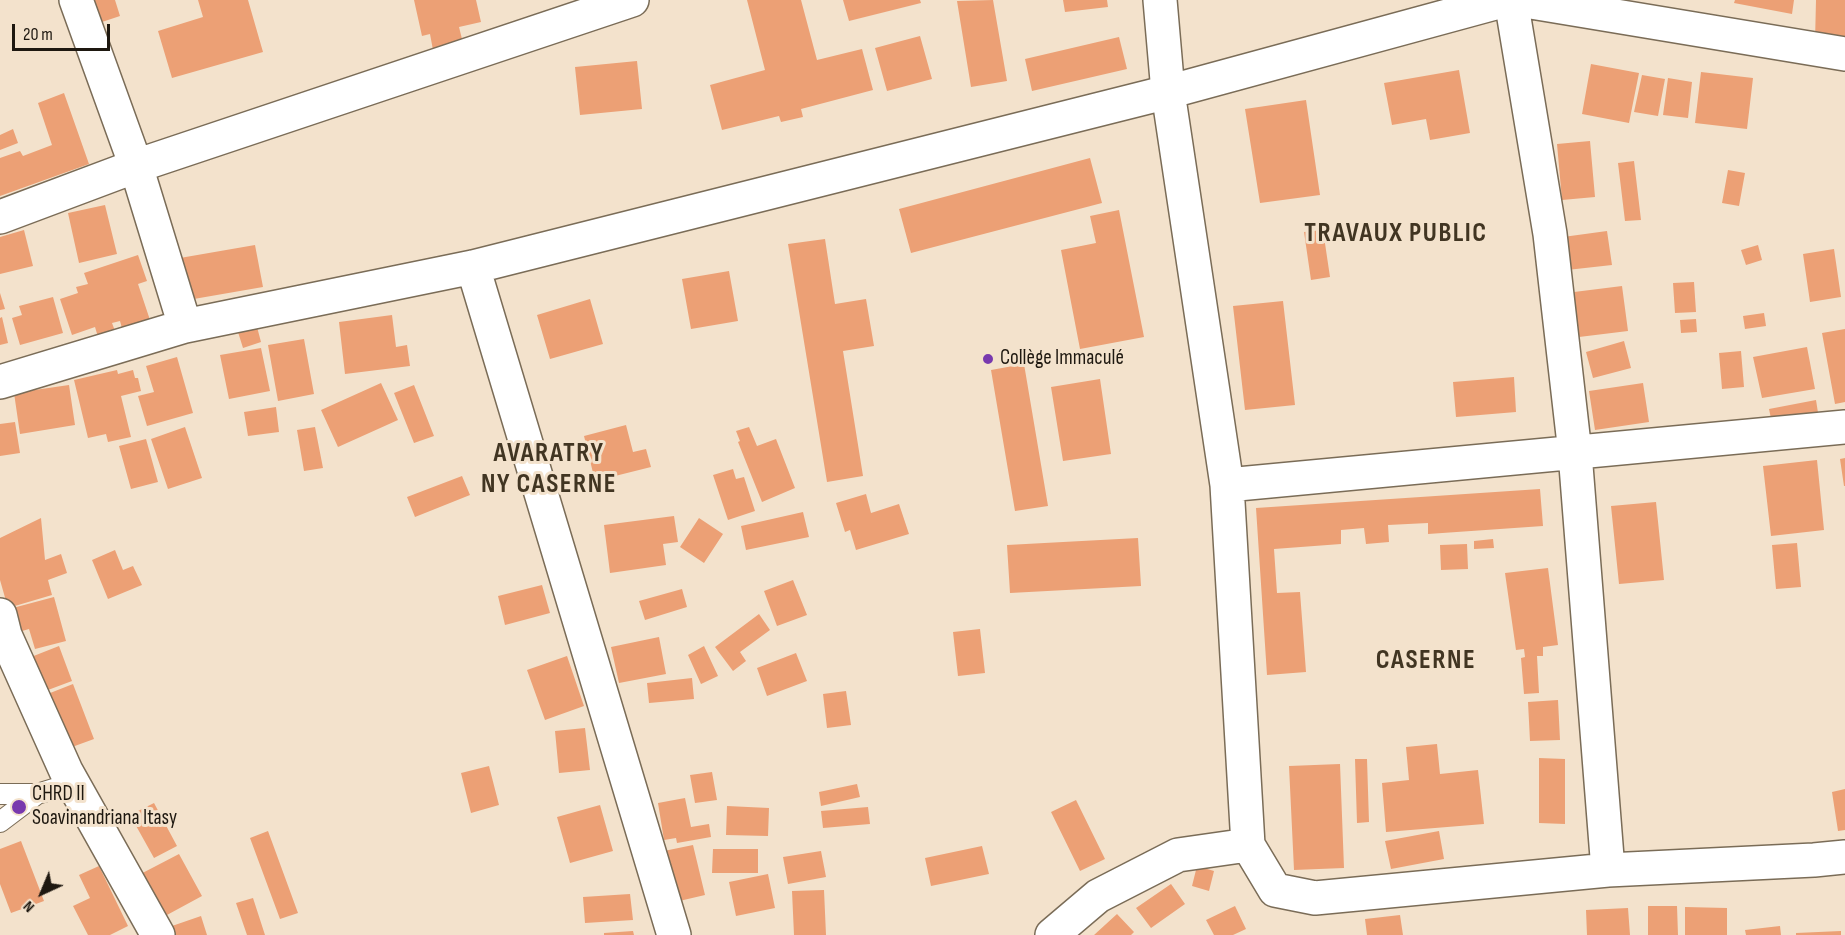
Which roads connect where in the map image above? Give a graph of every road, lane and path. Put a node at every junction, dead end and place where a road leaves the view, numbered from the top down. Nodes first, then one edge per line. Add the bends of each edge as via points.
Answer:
1 (76, 0) edge
2 (632, 0) edge
3 (1160, 0) edge
4 (1506, 0) edge
5 (1511, 0) edge
6 (1519, 0) edge
7 (1845, 54) edge
8 (1168, 92) junction
9 (136, 166) junction
10 (0, 217) edge
11 (473, 267) junction
12 (185, 326) junction
13 (0, 382) edge
14 (1845, 427) edge
15 (1575, 453) junction
16 (1227, 485) junction
17 (2, 629) edge
18 (73, 783) junction
19 (0, 794) edge
20 (37, 794) junction
21 (0, 822) edge
22 (1248, 845) junction
23 (1845, 857) edge
24 (1608, 870) junction
25 (158, 935) edge
26 (674, 935) edge
27 (1052, 935) edge

1 - 9 street
2 - 9 street
3 - 8 street
4 - 8 street
5 - 15 street via 1550,234
6 - 7 street
8 - 11 street
8 - 16 street
9 - 10 street
9 - 12 street
11 - 12 street
11 - 26 street
12 - 13 street
14 - 15 street
15 - 16 street
15 - 24 street
16 - 22 street
17 - 18 street
18 - 20 lane
18 - 25 street
19 - 20 lane
20 - 21 lane
22 - 24 street via 1275,890 1315,898
22 - 27 street via 1178,855 1098,897
23 - 24 street

